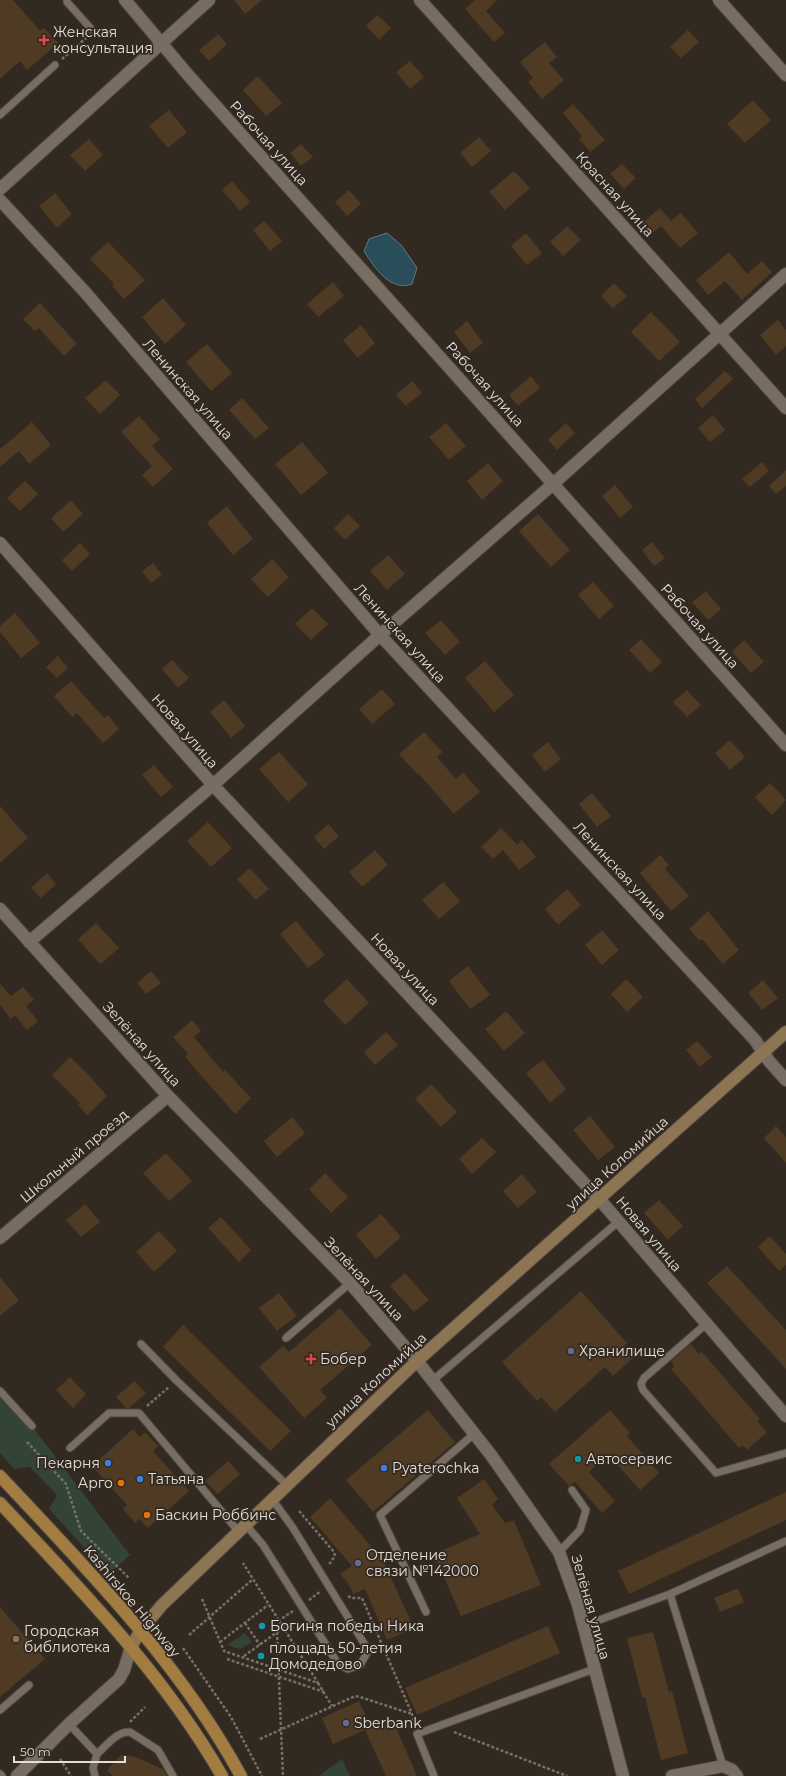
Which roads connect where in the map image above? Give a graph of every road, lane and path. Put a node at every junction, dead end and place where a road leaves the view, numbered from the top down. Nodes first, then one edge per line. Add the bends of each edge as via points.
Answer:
1 (67, 0) edge
2 (125, 0) edge
3 (209, 0) edge
4 (420, 0) edge
5 (719, 0) edge
6 (93, 31) joint
7 (162, 42) junction
8 (55, 65) joint
9 (786, 75) edge
10 (0, 115) edge
11 (0, 189) edge
12 (0, 200) edge
13 (786, 274) edge
14 (719, 333) junction
15 (786, 408) edge
16 (553, 484) junction
17 (0, 543) edge
18 (380, 635) junction
19 (786, 745) edge
20 (213, 785) junction
21 (0, 909) edge
22 (29, 942) junction
23 (786, 1032) edge
24 (763, 1052) junction
25 (786, 1080) edge
26 (168, 1096) junction
27 (600, 1200) junction
28 (618, 1222) junction
29 (0, 1238) edge
30 (350, 1283) junction
31 (706, 1324) junction
32 (286, 1338) dead end
33 (142, 1344) dead end
34 (418, 1361) junction
35 (177, 1381) junction
36 (432, 1381) junction
37 (0, 1391) edge
38 (139, 1413) junction
39 (786, 1416) edge
40 (32, 1426) dead end
41 (474, 1434) junction
42 (27, 1442) dead end
43 (70, 1448) dead end
44 (786, 1453) edge
45 (0, 1476) edge
46 (287, 1485) junction
47 (572, 1490) dead end
48 (272, 1499) junction
49 (0, 1503) edge
50 (299, 1511) dead end
51 (242, 1528) junction
52 (786, 1541) edge
53 (559, 1552) junction
54 (243, 1563) dead end
55 (330, 1567) dead end
56 (129, 1578) dead end
57 (253, 1579) junction
58 (345, 1590) dead end
59 (670, 1594) junction
60 (202, 1599) dead end
61 (268, 1605) junction
62 (426, 1612) dead end
63 (210, 1617) junction
64 (245, 1623) junction
65 (583, 1626) junction
66 (283, 1628) junction
67 (141, 1630) junction
68 (277, 1632) junction
69 (189, 1635) dead end
70 (220, 1642) junction
71 (260, 1644) junction
72 (131, 1647) junction
73 (183, 1648) dead end
74 (244, 1657) junction
75 (227, 1659) dead end
76 (278, 1668) junction
77 (594, 1670) junction
78 (279, 1677) junction
79 (318, 1683) junction
80 (29, 1685) dead end
81 (324, 1692) junction
82 (332, 1706) junction
83 (145, 1707) dead end
84 (0, 1710) edge
85 (412, 1714) junction
86 (70, 1724) junction
87 (439, 1726) junction
88 (281, 1729) junction
89 (126, 1732) junction
90 (417, 1734) junction
91 (260, 1739) dead end
92 (97, 1754) junction
93 (60, 1759) dead end
94 (723, 1766) junction
95 (17, 1776) edge
96 (71, 1776) edge
97 (95, 1776) edge
98 (173, 1776) edge
99 (222, 1776) edge
100 (241, 1776) edge
101 (262, 1776) edge
102 (283, 1776) edge
103 (434, 1776) edge
104 (567, 1776) edge
105 (623, 1776) edge
106 (672, 1776) edge
107 (737, 1776) edge

1 - 6 lane
2 - 7 street, Рабочая улица
3 - 7 street
4 - 14 street, Красная улица
5 - 9 street
6 - 8 path
7 - 11 street
7 - 16 street, Рабочая улица via 189,76
8 - 10 lane
12 - 18 street, Ленинская улица via 84,291
13 - 14 street
14 - 15 street, Красная улица
14 - 16 street
16 - 18 street
16 - 19 street, Рабочая улица
17 - 20 street, Новая улица
18 - 20 street
18 - 24 street, Ленинская улица via 755,1040
20 - 22 street
20 - 27 street, Новая улица
21 - 22 street, Зелёная улица
22 - 26 street, Зелёная улица
23 - 24 main road, улица Коломийца
24 - 25 street, Ленинская улица
24 - 27 main road, улица Коломийца
26 - 29 street, Школьный проезд
26 - 30 street, Зелёная улица
27 - 28 street, Новая улица
27 - 34 main road, улица Коломийца
28 - 31 street, Новая улица
28 - 36 lane
30 - 32 lane
30 - 34 street, Зелёная улица
31 - 39 street, Новая улица
31 - 44 lane via 644,1378 641,1384 643,1390 716,1473
33 - 35 lane
34 - 36 street, Зелёная улица
34 - 46 main road, улица Коломийца
35 - 38 path
35 - 46 lane
36 - 41 street, Зелёная улица
37 - 40 lane
38 - 43 lane via 109,1413
38 - 51 lane
41 - 53 street, Зелёная улица
41 - 62 lane via 380,1515
42 - 56 path via 66,1484 81,1531
45 - 67 main road, Kashirskoe Highway via 111,1594
46 - 48 main road, улица Коломийца
47 - 53 lane via 586,1510 580,1530
48 - 51 main road, улица Коломийца
48 - 51 lane via 293,1528 365,1645 367,1653 360,1665 348,1669 338,1664 263,1545
49 - 72 main road
50 - 55 path via 334,1552
51 - 67 main road, улица Коломийца via 162,1605
52 - 59 lane
53 - 65 street, Зелёная улица
54 - 57 path
57 - 61 path
57 - 63 path
58 - 85 path via 351,1598 362,1598
59 - 65 lane
59 - 94 lane
60 - 63 path
61 - 64 path
61 - 66 path
63 - 69 path
63 - 70 path
64 - 70 path
64 - 71 path
65 - 77 street, Зелёная улица
66 - 68 path
66 - 79 path
67 - 72 main road, улица Коломийца
67 - 100 main road, Kashirskoe Highway via 195,1703
68 - 71 path
68 - 76 path
70 - 74 path via 224,1651
71 - 74 path
72 - 86 street, улица Коломийца via 119,1679
72 - 99 main road
73 - 101 path via 232,1717
74 - 76 path
75 - 78 path
76 - 78 path
76 - 79 path
77 - 87 lane
77 - 105 street, Зелёная улица
78 - 81 path
78 - 88 path
79 - 81 path
80 - 84 lane
81 - 82 path
82 - 85 path via 358,1696
82 - 88 path
83 - 89 path via 131,1720
85 - 90 path
86 - 92 lane
86 - 95 street, улица Коломийца
87 - 90 lane
87 - 104 path
88 - 91 path
88 - 102 path
89 - 92 lane
89 - 98 lane via 138,1735 158,1750
90 - 103 lane
92 - 97 lane via 93,1768
93 - 96 path
94 - 106 street
94 - 107 street

